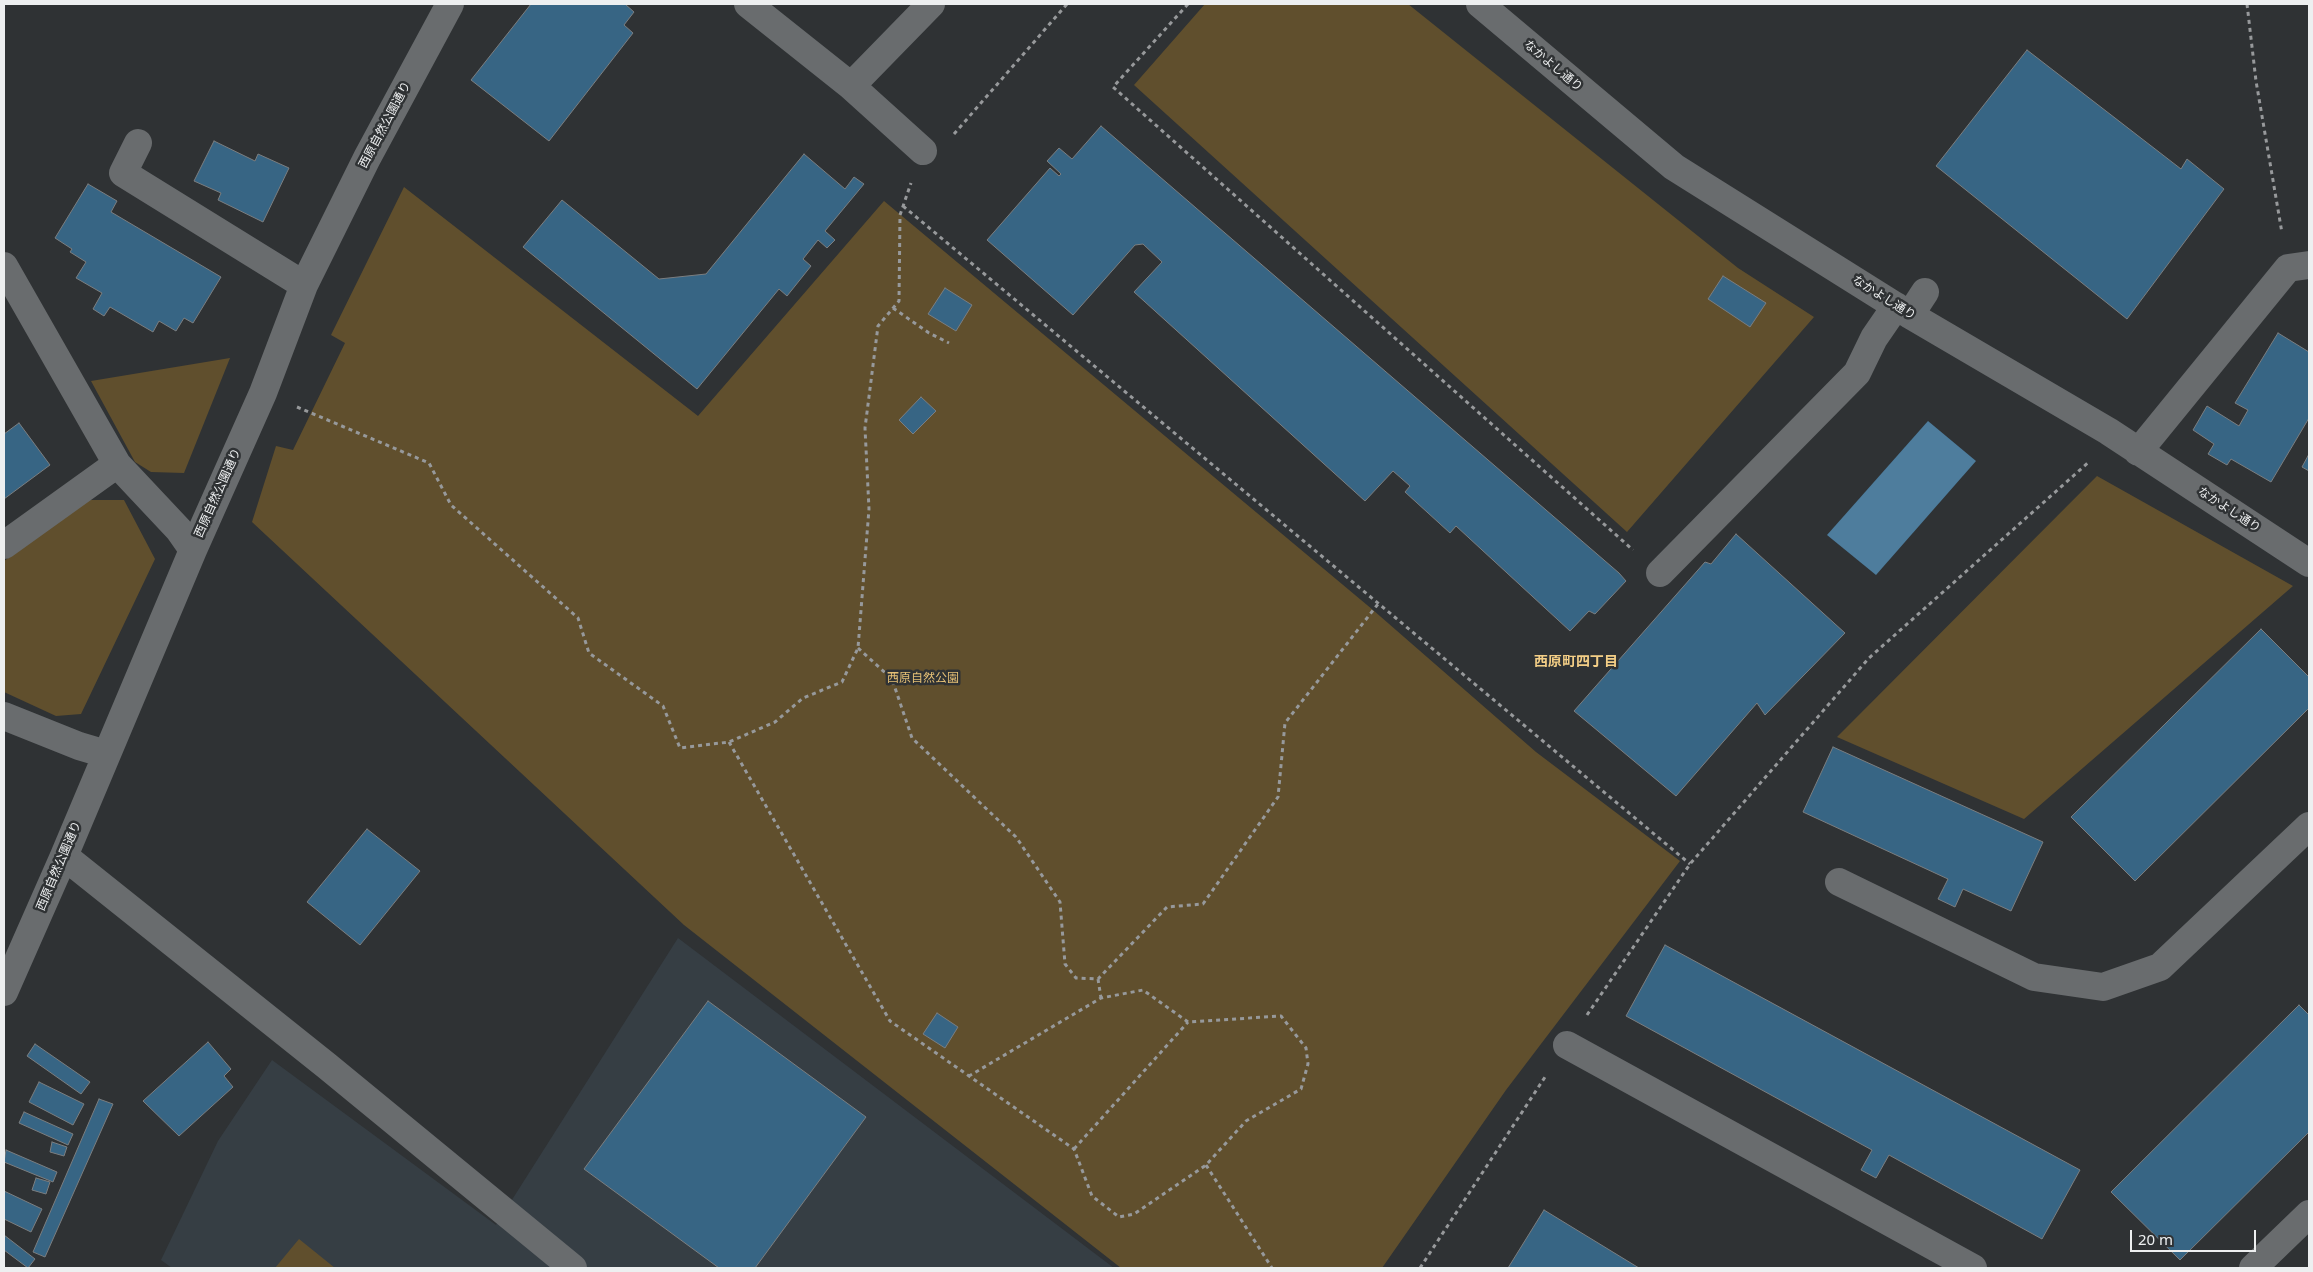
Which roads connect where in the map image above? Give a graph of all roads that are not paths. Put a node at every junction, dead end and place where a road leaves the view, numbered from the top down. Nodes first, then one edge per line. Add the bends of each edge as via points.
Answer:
1 (450, 4) edge
2 (748, 4) edge
3 (931, 4) edge
4 (1480, 4) edge
5 (852, 86) junction
6 (138, 143) dead end
7 (923, 151) road end
8 (2299, 267) edge
9 (5, 270) edge
10 (304, 285) junction
11 (1925, 292) dead end
12 (1903, 310) junction
13 (2138, 452) junction
14 (117, 464) junction
15 (4, 545) edge
16 (193, 550) junction
17 (2309, 563) edge
18 (1660, 573) road end
19 (4, 716) edge
20 (106, 754) junction
21 (2309, 826) edge
22 (64, 856) junction
23 (1839, 882) dead end
24 (4, 992) edge
25 (1567, 1045) road end
26 (2309, 1214) edge
27 (573, 1268) edge
28 (1973, 1268) edge
29 (2253, 1268) edge

1 - 10 street, 西原自然公園通り via 367,158
2 - 5 street
3 - 5 street
4 - 12 street, なかよし通り via 1674,167
5 - 7 street
6 - 10 street via 123,173
8 - 13 street
9 - 14 street
10 - 16 street, 西原自然公園通り via 263,393
11 - 12 street
12 - 13 street, なかよし通り via 2075,397 2108,431
12 - 18 street via 1874,338 1857,374
13 - 17 street, なかよし通り
14 - 15 street
14 - 16 street via 179,530
16 - 20 street, 西原自然公園通り
19 - 20 street
20 - 22 street, 西原自然公園通り
21 - 23 street via 2160,967 2102,987 2034,977
22 - 24 street, 西原自然公園通り
22 - 27 street
25 - 28 street
26 - 29 street

